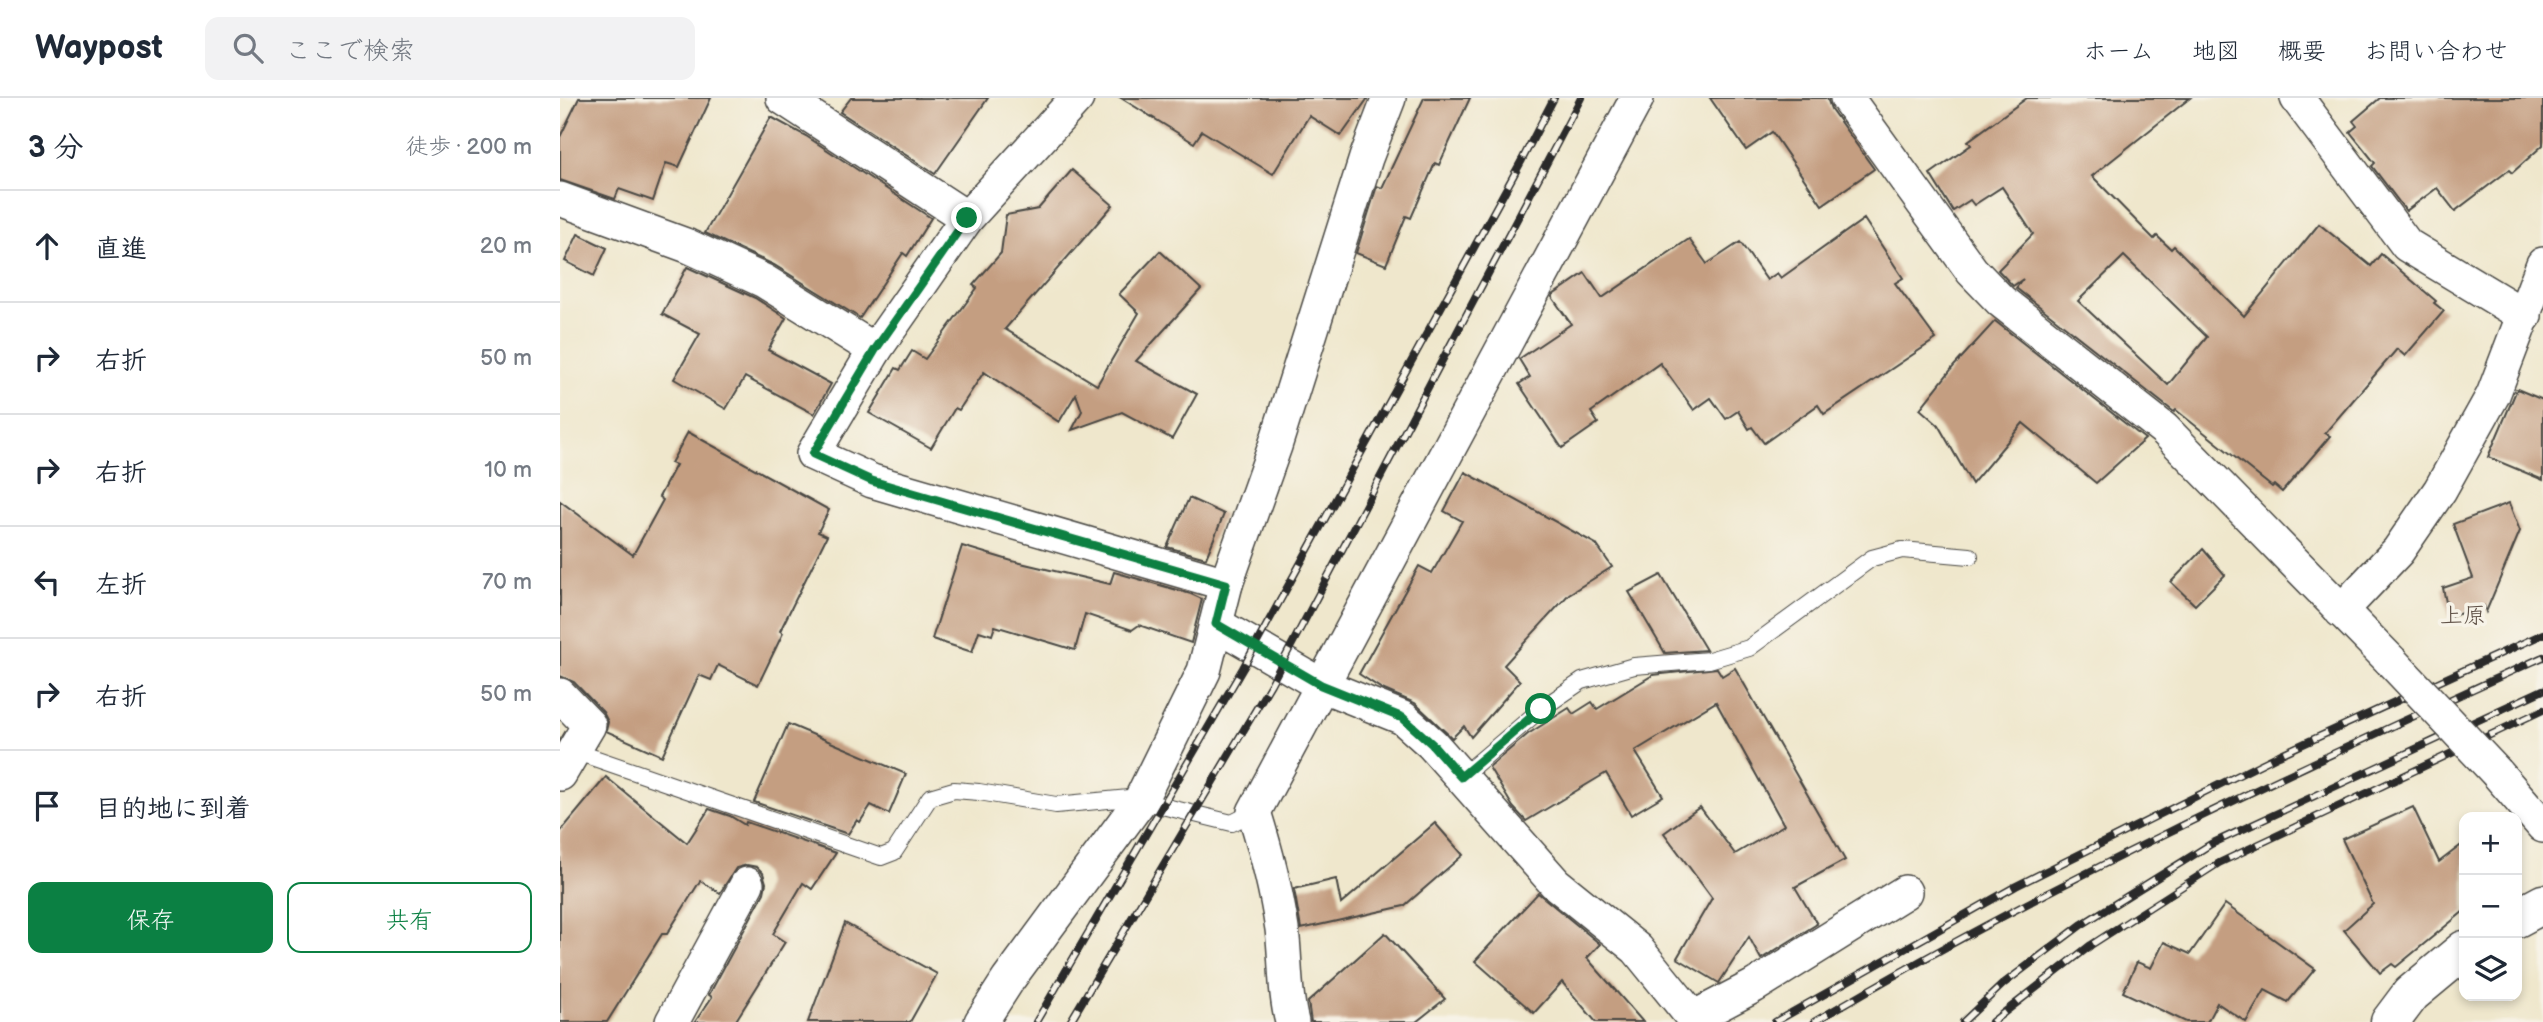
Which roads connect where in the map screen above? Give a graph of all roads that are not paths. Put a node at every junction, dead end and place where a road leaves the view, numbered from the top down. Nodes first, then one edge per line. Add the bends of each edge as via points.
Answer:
1 (783, 98) edge
2 (1077, 98) edge
3 (1389, 98) edge
4 (1637, 98) edge
5 (1847, 98) edge
6 (2297, 98) edge
7 (560, 200) edge
8 (967, 218) junction
9 (2543, 264) edge
10 (2525, 316) junction
11 (875, 350) junction
12 (1970, 556) dead end
13 (1226, 584) junction
14 (2341, 611) junction
15 (1216, 624) junction
16 (1321, 685) junction
17 (560, 695) edge
18 (567, 763) edge
19 (1461, 777) junction
20 (1140, 801) junction
21 (1254, 812) junction
22 (2543, 826) edge
23 (747, 884) dead end
24 (1905, 891) dead end
25 (2543, 904) edge
26 (2522, 915) edge
27 (2459, 954) edge
28 (1694, 1020) edge
29 (671, 1022) edge
30 (981, 1022) edge
31 (1292, 1022) edge
32 (2390, 1022) edge

1 - 8 street
2 - 8 street
3 - 13 street
4 - 16 street
5 - 14 street via 1972,271 2001,301 2164,429
6 - 10 street via 2406,246
7 - 11 street via 688,246 764,281
8 - 11 street
9 - 10 street
10 - 14 street via 2493,395 2440,490 2398,551
11 - 13 street via 813,454 872,481
12 - 19 lane via 1902,551 1872,558 1749,648 1709,660 1634,666 1582,681 1541,709
13 - 15 street
14 - 22 street, bridge
15 - 16 street
15 - 20 street via 1204,671
16 - 19 street via 1403,718
16 - 21 street
17 - 18 street via 589,725
18 - 20 lane via 881,857 894,852 930,797 954,790 1056,805 1129,798
19 - 28 street via 1555,883 1637,949
20 - 21 lane via 1232,823
20 - 30 street
21 - 31 street via 1282,930
23 - 29 street
24 - 28 street
25 - 26 street
27 - 32 street via 2411,994

